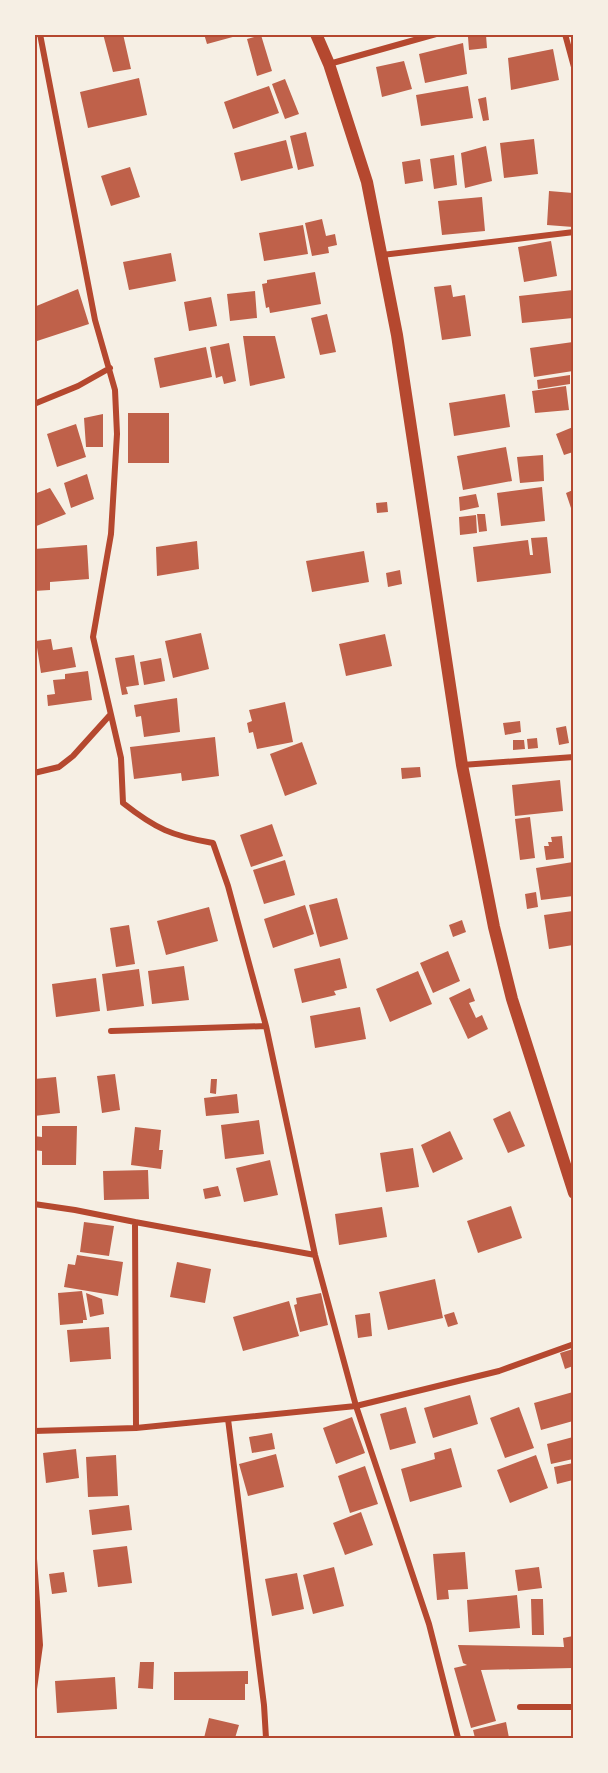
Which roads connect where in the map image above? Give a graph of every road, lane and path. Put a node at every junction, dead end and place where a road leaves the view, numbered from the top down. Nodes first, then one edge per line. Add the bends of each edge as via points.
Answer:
1 (40, 34) edge
2 (316, 34) edge
3 (436, 34) edge
4 (565, 34) edge
5 (329, 64) junction
6 (573, 67) edge
7 (573, 232) edge
8 (382, 255) junction
9 (110, 368) junction
10 (34, 404) edge
11 (110, 715) junction
12 (573, 758) edge
13 (462, 765) junction
14 (34, 773) edge
15 (266, 1026) junction
16 (111, 1031) dead end
17 (569, 1161) edge
18 (573, 1193) edge
19 (34, 1204) edge
20 (135, 1222) junction
21 (315, 1255) junction
22 (573, 1344) edge
23 (356, 1406) junction
24 (228, 1419) junction
25 (136, 1428) junction
26 (34, 1431) edge
27 (34, 1559) edge
28 (34, 1689) edge
29 (520, 1707) dead end
30 (573, 1707) edge
31 (266, 1738) edge
32 (458, 1738) edge

1 - 9 street via 95,321
2 - 5 main road
3 - 5 street
4 - 6 street
5 - 8 main road via 367,182
7 - 8 street
8 - 13 main road
9 - 10 street
9 - 11 street via 115,390 117,446 111,534 93,637
11 - 14 street via 59,767
11 - 15 street via 121,758 123,803 147,822 178,837 213,843
12 - 13 street
13 - 17 main road via 507,979
15 - 16 street
15 - 21 street
17 - 18 main road
19 - 20 street
20 - 21 street
20 - 25 street
21 - 23 street
22 - 23 street via 499,1371
23 - 24 street
23 - 32 street via 429,1624
24 - 25 street
24 - 31 street
25 - 26 street
27 - 28 street via 40,1645
29 - 30 street

